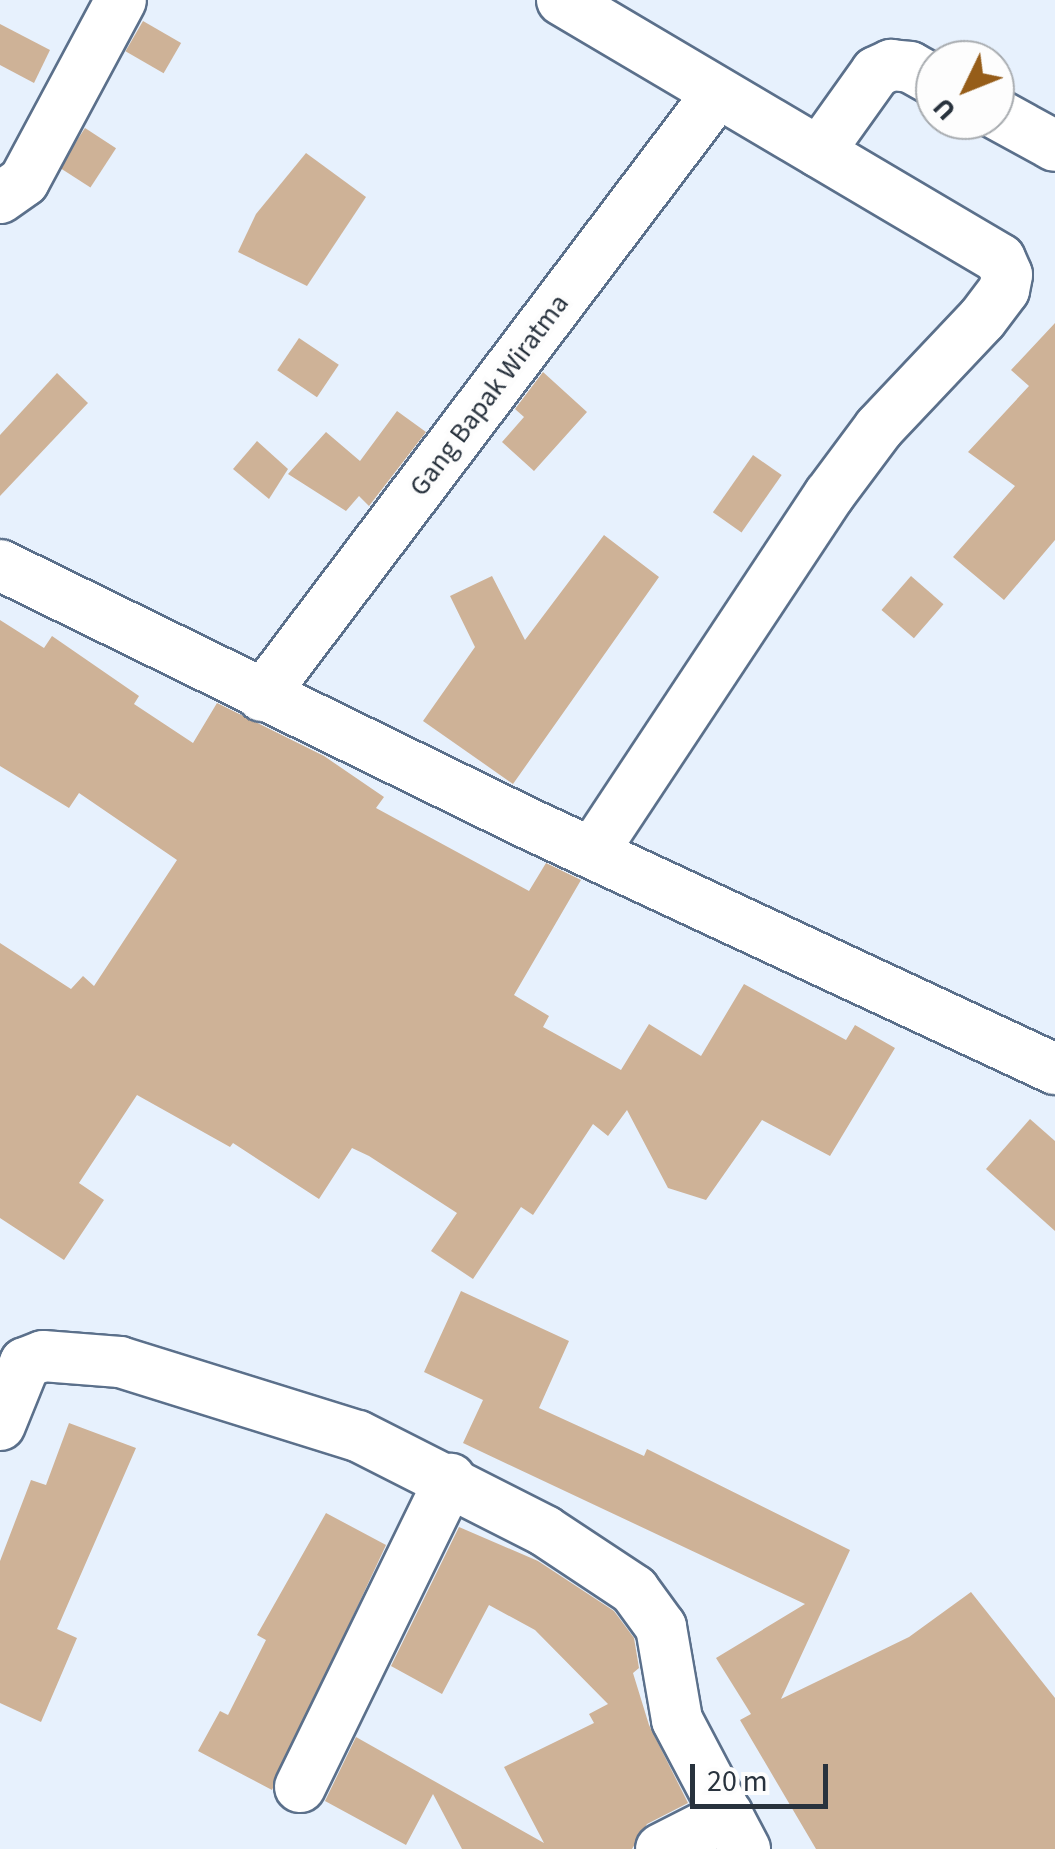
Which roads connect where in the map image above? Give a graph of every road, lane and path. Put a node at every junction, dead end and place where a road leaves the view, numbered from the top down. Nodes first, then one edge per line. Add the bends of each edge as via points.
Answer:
1 (121, 0) edge
2 (562, 0) edge
3 (915, 70) edge
4 (717, 94) junction
5 (1015, 124) edge
6 (1055, 146) edge
7 (819, 152) junction
8 (0, 198) edge
9 (0, 565) edge
10 (262, 696) junction
11 (592, 853) junction
12 (1055, 1069) edge
13 (0, 1425) edge
14 (450, 1479) junction
15 (300, 1787) dead end
16 (736, 1832) edge
17 (661, 1849) edge

1 - 8 street via 24,181
2 - 4 street
3 - 7 street via 891,65 876,72
4 - 7 street
4 - 10 street, Gang Bapak Wiratma
5 - 6 street
7 - 11 street via 1000,258 1004,290 879,428 829,495
9 - 10 street
10 - 11 street
11 - 12 street
13 - 14 street via 25,1363 44,1356 120,1362 358,1436
14 - 15 street
14 - 16 street via 634,1590 660,1628 677,1720
16 - 17 street

